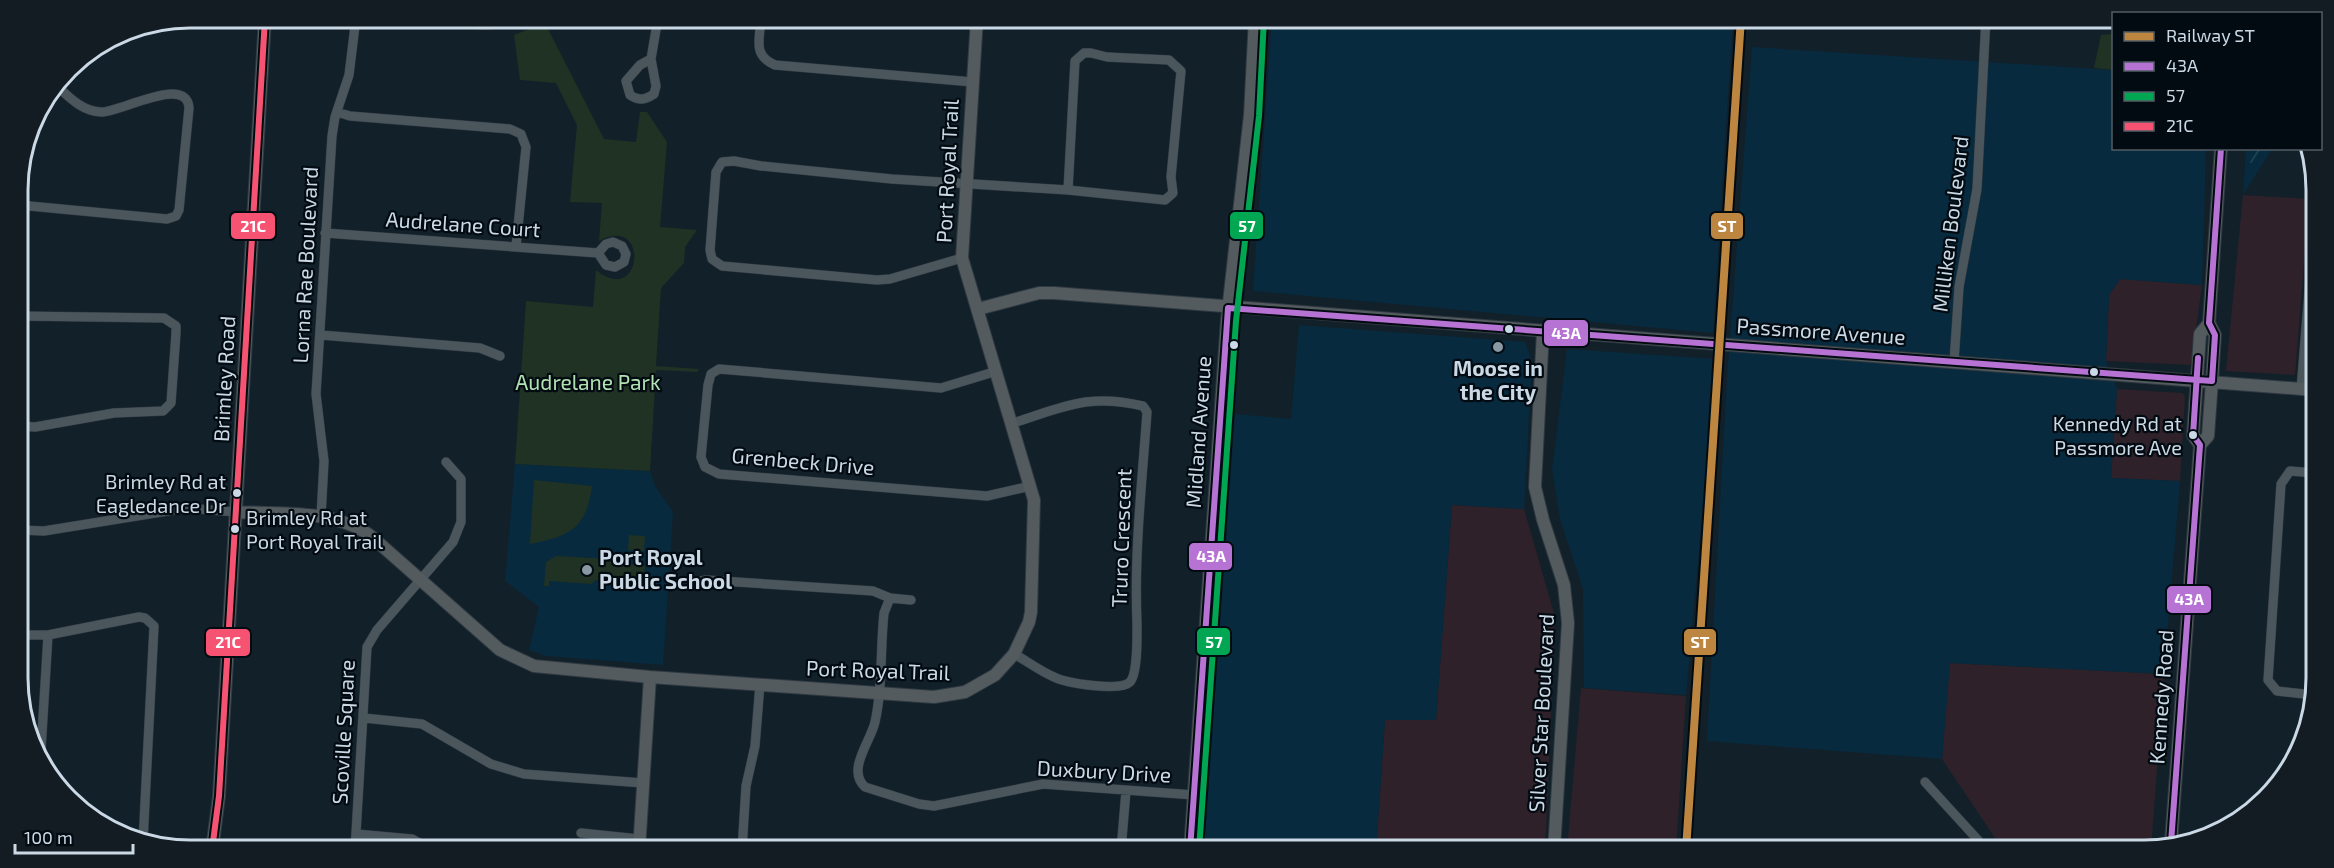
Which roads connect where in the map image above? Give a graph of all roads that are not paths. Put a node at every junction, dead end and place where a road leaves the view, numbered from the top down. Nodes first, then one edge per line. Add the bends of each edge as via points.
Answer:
1 (264, 28) edge
2 (355, 28) edge
3 (656, 28) edge
4 (760, 28) edge
5 (976, 28) edge
6 (1254, 28) edge
7 (1985, 28) edge
8 (651, 59) dead end
9 (973, 82) junction
10 (62, 92) edge
11 (337, 112) junction
12 (2221, 150) edge
13 (966, 185) junction
14 (1068, 190) junction
15 (29, 206) edge
16 (325, 233) junction
17 (516, 247) junction
18 (597, 254) dead end
19 (962, 258) junction
20 (1228, 308) junction
21 (978, 309) junction
22 (29, 316) edge
23 (2209, 323) junction
24 (2306, 328) edge
25 (1543, 331) junction
26 (321, 335) junction
27 (500, 356) dead end
28 (1954, 362) junction
29 (997, 371) junction
30 (2196, 380) junction
31 (2212, 381) junction
32 (2301, 389) junction
33 (2306, 389) edge
34 (1013, 423) junction
35 (29, 427) edge
36 (2200, 445) junction
37 (446, 462) dead end
38 (2306, 472) edge
39 (1031, 486) junction
40 (236, 513) junction
41 (321, 517) junction
42 (28, 530) edge
43 (422, 580) junction
44 (692, 583) dead end
45 (890, 598) junction
46 (911, 600) dead end
47 (28, 635) edge
48 (48, 635) junction
49 (1014, 654) junction
50 (650, 677) junction
51 (760, 684) junction
52 (878, 693) junction
53 (2304, 694) edge
54 (364, 718) junction
55 (42, 740) edge
56 (1925, 782) dead end
57 (643, 783) junction
58 (1126, 791) junction
59 (1194, 795) junction
60 (143, 832) edge
61 (581, 833) dead end
62 (356, 834) junction
63 (2171, 837) edge
64 (1191, 839) edge
65 (1555, 839) edge
66 (1977, 839) edge
67 (213, 840) edge
68 (356, 840) edge
69 (414, 840) edge
70 (614, 840) edge
71 (639, 840) edge
72 (743, 840) edge
73 (1122, 840) edge

1 - 40 street, Brimley Road
2 - 11 street, Lorna Rae Boulevard via 350,75
3 - 8 street
4 - 9 street via 759,52 775,65
5 - 9 street, Port Royal Trail
6 - 20 street, Midland Avenue via 1250,115
7 - 28 street, Milliken Boulevard via 1977,189 1959,287
9 - 13 street, Port Royal Trail
10 - 15 street via 76,103 99,112 169,93 186,99 189,108 179,210 167,219
11 - 16 street, Lorna Rae Boulevard
11 - 17 street via 510,129 521,135 526,147
12 - 23 street, Kennedy Road
13 - 14 street
13 - 19 street, Port Royal Trail
13 - 19 street via 722,162 716,172 710,250 712,259 728,267 877,280
14 - 14 street via 1170,198 1180,71 1176,64 1091,52 1075,61
16 - 17 street, Audrelane Court
16 - 26 street, Lorna Rae Boulevard
17 - 18 street, Audrelane Court
19 - 21 street, Port Royal Trail
20 - 21 street, Passmore Avenue via 1046,293
20 - 25 street, Passmore Avenue
20 - 59 street, Midland Avenue
21 - 29 street, Port Royal Trail
22 - 35 street via 165,318 176,326 176,333 171,403 164,411 114,413
23 - 30 street, Kennedy Road via 2200,334
23 - 31 street, Kennedy Road via 2215,335
24 - 32 street
25 - 28 street, Passmore Avenue
25 - 65 street, Silver Star Boulevard via 1535,487 1564,585 1568,623
26 - 27 street via 480,348
26 - 41 street, Lorna Rae Boulevard via 316,394 324,461
28 - 30 street, Passmore Avenue
29 - 34 street, Port Royal Trail
29 - 39 street, Grenbeck Drive via 941,388 719,369 711,374 708,385 701,457 705,467 719,474 987,496
30 - 31 street, Passmore Avenue
30 - 36 street, Kennedy Road via 2193,435
31 - 32 street, Passmore Avenue
31 - 36 street, Kennedy Road via 2208,436
32 - 33 street, Passmore Avenue
34 - 39 street, Port Royal Trail
34 - 49 street, Truro Crescent via 1084,400 1133,403 1148,412 1137,545 1134,676 1120,687 1069,682
36 - 63 street, Kennedy Road
37 - 43 street, Scoville Square via 461,479 461,522 453,542
38 - 53 street via 2290,471 2281,484 2268,680 2277,692
39 - 49 street, Port Royal Trail via 1036,513 1031,612
40 - 41 street, Port Royal Trail
40 - 42 street via 179,508
40 - 67 street, Brimley Road
41 - 43 street, Port Royal Trail via 347,521 364,530
43 - 50 street, Port Royal Trail via 494,645 519,660 562,670
43 - 54 street, Scoville Square via 367,646
44 - 45 street via 706,580 873,591
45 - 46 street
45 - 52 street via 884,614
47 - 48 street
48 - 55 street
48 - 60 street via 139,617 154,626
49 - 52 street, Port Royal Trail via 986,681 958,694 934,697
50 - 51 street, Port Royal Trail
50 - 57 street
51 - 52 street, Port Royal Trail
51 - 72 street
52 - 58 street, Duxbury Drive via 876,721 858,768 859,780 865,787 934,806 1035,785
54 - 57 street via 422,724 491,764 524,774
54 - 62 street, Scoville Square
56 - 66 street
57 - 71 street
58 - 59 street, Duxbury Drive
58 - 73 street
59 - 64 street, Midland Avenue
61 - 70 street
62 - 68 street, Scoville Square
62 - 69 street, Scoville Square

